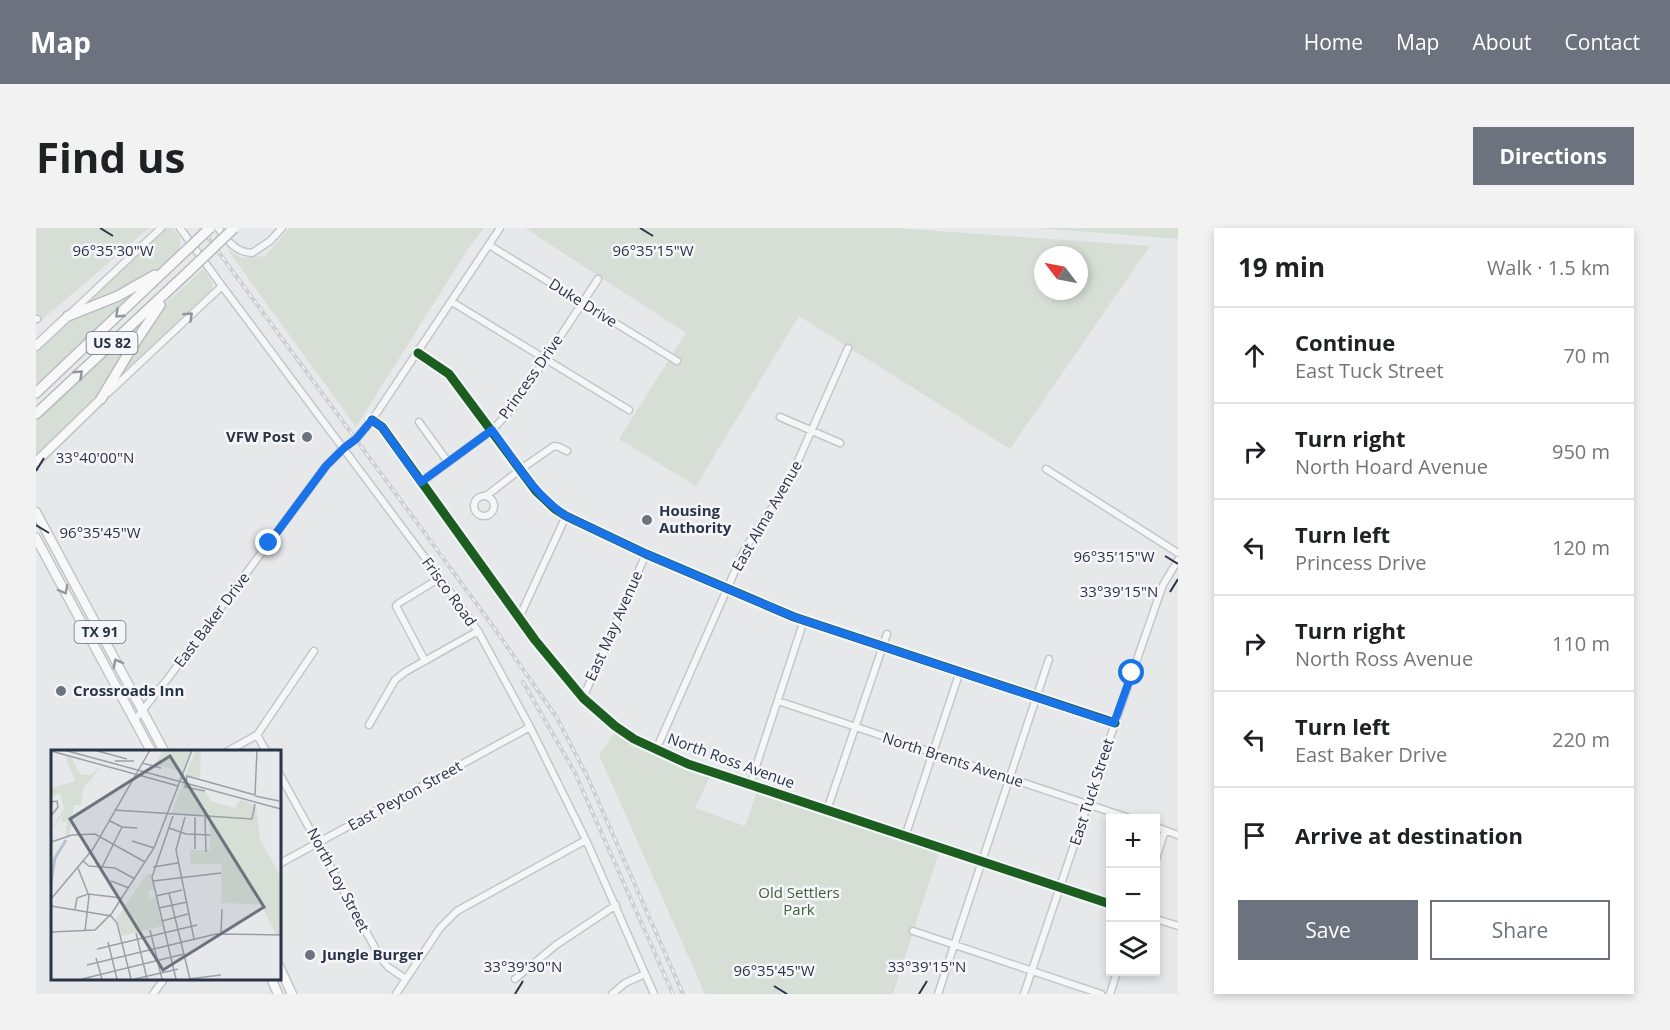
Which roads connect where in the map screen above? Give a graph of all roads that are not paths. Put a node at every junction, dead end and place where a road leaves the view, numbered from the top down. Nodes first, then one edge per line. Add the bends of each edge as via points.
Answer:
1 (161, 228) edge
2 (180, 228) edge
3 (210, 228) edge
4 (218, 228) edge
5 (234, 228) edge
6 (282, 228) edge
7 (500, 228) edge
8 (489, 245) junction
9 (175, 262) junction
10 (598, 279) dead end
11 (180, 280) junction
12 (222, 286) junction
13 (452, 302) junction
14 (582, 303) junction
15 (68, 316) junction
16 (36, 346) edge
17 (848, 348) dead end
18 (418, 353) junction
19 (545, 359) junction
20 (677, 361) dead end
21 (36, 393) edge
22 (100, 399) junction
23 (629, 410) dead end
24 (36, 414) edge
25 (780, 417) dead end
26 (372, 420) junction
27 (419, 422) dead end
28 (492, 430) junction
29 (812, 431) junction
30 (840, 443) dead end
31 (344, 448) junction
32 (567, 451) dead end
33 (36, 462) edge
34 (448, 462) junction
35 (521, 469) junction
36 (1046, 469) dead end
37 (421, 482) junction
38 (486, 496) dead end
39 (36, 512) edge
40 (566, 516) junction
41 (36, 538) edge
42 (1178, 552) edge
43 (646, 554) junction
44 (1178, 560) edge
45 (440, 578) junction
46 (727, 588) junction
47 (519, 618) junction
48 (804, 620) junction
49 (478, 632) junction
50 (888, 634) dead end
51 (883, 645) junction
52 (314, 651) dead end
53 (1049, 659) dead end
54 (425, 661) junction
55 (960, 670) junction
56 (1036, 696) junction
57 (583, 698) junction
58 (778, 701) junction
59 (143, 711) junction
60 (134, 721) junction
61 (1114, 723) junction
62 (369, 725) dead end
63 (530, 727) junction
64 (855, 727) junction
65 (257, 735) junction
66 (150, 750) edge
67 (163, 750) edge
68 (230, 750) edge
69 (265, 750) edge
70 (656, 750) junction
71 (932, 753) junction
72 (280, 775) edge
73 (1010, 779) junction
74 (750, 785) junction
75 (1088, 805) junction
76 (827, 810) junction
77 (1114, 814) edge
78 (1160, 828) edge
79 (1165, 830) junction
80 (1178, 835) edge
81 (904, 837) junction
82 (586, 840) junction
83 (318, 843) junction
84 (1160, 844) edge
85 (982, 861) junction
86 (280, 863) edge
87 (1060, 887) junction
88 (1106, 903) edge
89 (616, 905) junction
90 (1160, 921) edge
91 (1178, 926) edge
92 (913, 931) dead end
93 (954, 945) junction
94 (280, 968) edge
95 (1032, 971) junction
96 (645, 974) junction
97 (1117, 976) edge
98 (164, 979) edge
99 (271, 979) edge
100 (515, 979) dead end
101 (406, 980) junction
102 (153, 994) edge
103 (278, 994) edge
104 (292, 994) edge
105 (396, 994) edge
106 (612, 994) edge
107 (654, 994) edge
108 (938, 994) edge
109 (1024, 994) edge
110 (1101, 994) edge
111 (1110, 994) edge

1 - 15 street
2 - 12 street, Frisco Road
3 - 9 highway, US 82, bridge
4 - 6 street via 238,250 252,253
5 - 11 highway, US 82, bridge
7 - 8 street, East Baker Drive
8 - 13 street, East Baker Drive
8 - 14 street, Duke Drive
9 - 15 highway via 118,296
9 -> 21 highway, US 82
10 - 14 street, Princess Drive
11 - 22 highway via 150,317
24 -> 11 highway, US 82
22 -> 12 street
12 - 31 street, Frisco Road
13 - 18 street, East Baker Drive
13 - 19 street
14 - 19 street, Princess Drive
14 - 20 street, Duke Drive
15 - 16 main road
17 - 29 street, East Alma Avenue
18 - 26 street, East Baker Drive
18 - 28 street via 449,374
19 - 23 street
19 - 28 street, Princess Drive via 514,407
22 - 33 main road
25 - 29 street
26 - 31 street, East Baker Drive
26 - 37 street, North Ross Avenue via 382,427
27 - 34 street
28 - 34 street, Princess Drive
28 - 35 street
29 - 30 street
29 - 46 street, East Alma Avenue via 786,488 754,534
31 - 45 street, Frisco Road
31 - 59 street, East Baker Drive via 326,466
32 - 35 street via 554,446
34 - 37 street, Princess Drive
35 - 38 street
35 - 40 street via 536,490
36 - 42 street
37 - 47 street, North Ross Avenue
59 -> 39 main road, TX 91
40 - 43 street
40 - 47 street
41 -> 60 main road, TX 91
43 - 46 street
43 - 57 street, East May Avenue
44 - 61 street, East Tuck Street via 1163,585
45 - 49 street, Frisco Road
45 - 54 street via 396,606
46 - 48 street
46 - 70 street, East Alma Avenue
47 - 57 street, North Ross Avenue
48 - 51 street
48 - 58 street
49 - 54 street
49 - 63 street, Frisco Road
50 - 51 street
51 - 55 street
51 - 64 street
52 - 65 street
53 - 56 street
54 - 62 street via 395,680
55 - 56 street
55 - 71 street
56 - 61 street
56 - 73 street
57 - 70 street, North Ross Avenue via 615,726
58 - 64 street, North Brents Avenue
58 - 74 street
59 - 60 street, East Baker Drive
59 - 67 main road, TX 91
60 - 66 main road, TX 91
61 - 75 street, East Tuck Street
63 - 82 street, Frisco Road
63 - 83 street, East Peyton Street
64 - 71 street, North Brents Avenue
64 - 76 street
65 - 68 street
65 - 69 street
70 - 74 street, North Ross Avenue
71 - 73 street, North Brents Avenue
71 - 81 street
72 - 83 street, North Loy Street
73 - 75 street, North Brents Avenue
73 - 85 street
74 - 76 street, North Ross Avenue
75 - 77 street, North Brents Avenue
75 - 87 street, East Tuck Street
76 - 81 street, North Ross Avenue
78 - 79 street
79 - 80 street
79 - 84 street
81 - 85 street, North Ross Avenue
82 - 89 street, Frisco Road
82 - 101 street via 457,911 440,928
83 - 86 street, East Peyton Street
83 - 101 street, North Loy Street via 380,957
85 - 87 street, North Ross Avenue
85 - 93 street
87 - 88 street, North Ross Avenue
87 - 95 street, East Tuck Street
89 - 96 street, Frisco Road
89 - 100 street via 556,945
90 - 91 street
92 - 93 street
93 - 95 street
93 - 108 street
94 - 104 main road
95 - 109 street, East Tuck Street
95 - 110 street
96 - 106 street
96 - 107 street, Frisco Road
97 - 111 street
98 - 102 street
99 - 103 main road
101 - 105 street

